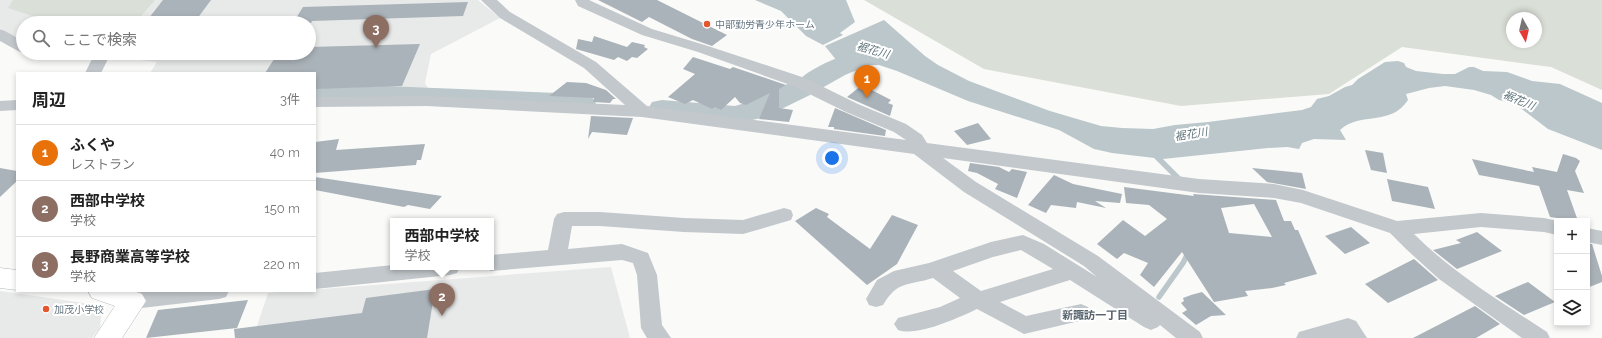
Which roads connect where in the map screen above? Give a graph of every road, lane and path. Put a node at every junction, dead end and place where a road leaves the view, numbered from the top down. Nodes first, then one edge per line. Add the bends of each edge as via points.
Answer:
1 (488, 0) edge
2 (582, 0) edge
3 (0, 34) edge
4 (16, 44) edge
5 (100, 60) edge
6 (94, 72) edge
7 (316, 102) edge
8 (16, 105) edge
9 (0, 106) edge
10 (642, 112) junction
11 (921, 150) junction
12 (784, 215) dead end
13 (1554, 227) edge
14 (1397, 228) junction
15 (1590, 236) edge
16 (1602, 238) edge
17 (557, 256) junction
18 (494, 263) edge
19 (936, 269) junction
20 (421, 270) edge
21 (1072, 271) junction
22 (0, 278) edge
23 (16, 280) edge
24 (316, 281) edge
25 (104, 292) edge
26 (210, 292) edge
27 (876, 299) dead end
28 (978, 300) junction
29 (132, 301) junction
30 (1081, 313) dead end
31 (905, 324) dead end
32 (1186, 333) edge
33 (107, 338) edge
34 (660, 338) edge
35 (1307, 338) edge
36 (1356, 338) edge
37 (1538, 338) edge

1 - 10 street via 505,15 590,65
2 - 11 street via 583,3 647,32 703,48 799,82 900,128 916,140
3 - 4 street
5 - 6 street
7 - 10 street via 427,101
8 - 9 street
10 - 11 street
11 - 14 street via 1199,186 1274,191 1303,197
11 - 32 street via 970,187 1091,261
12 - 17 street via 743,227 564,219
13 - 14 street via 1481,220
14 - 37 street via 1444,273
15 - 16 street
17 - 18 street
17 - 34 street via 622,252 641,258 647,275 652,328
19 - 21 street via 1023,242
19 - 27 street via 901,277 884,286
19 - 28 street
20 - 24 street
21 - 28 street
21 - 32 street via 1152,321 1171,330
22 - 23 highway
25 - 29 highway
26 - 29 street
28 - 30 street via 1024,325
28 - 31 street via 943,315
29 - 33 highway
35 - 36 street via 1348,327

